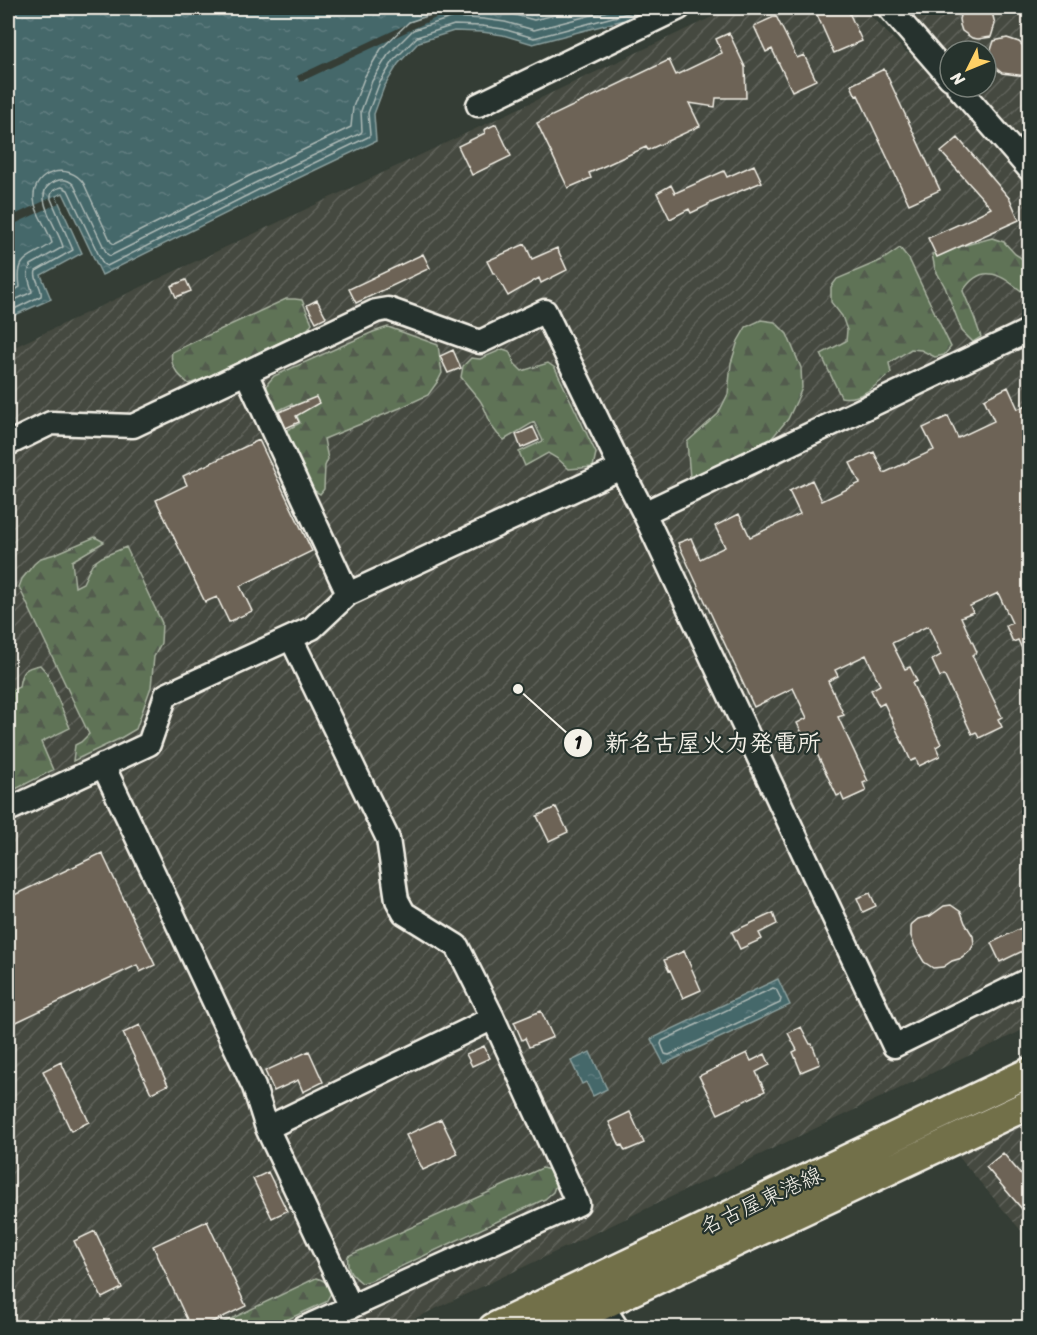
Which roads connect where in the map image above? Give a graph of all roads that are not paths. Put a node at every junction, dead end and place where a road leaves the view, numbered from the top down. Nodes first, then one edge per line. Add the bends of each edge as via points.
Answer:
1 (680, 8) edge
2 (889, 8) edge
3 (938, 64) edge
4 (968, 99) edge
5 (478, 105) dead end
6 (1029, 170) edge
7 (1029, 330) edge
8 (246, 373) junction
9 (8, 444) edge
10 (621, 468) junction
11 (644, 513) junction
12 (348, 594) junction
13 (291, 638) junction
14 (103, 765) junction
15 (8, 810) edge
16 (1029, 979) edge
17 (493, 1018) junction
18 (1029, 1072) edge
19 (1029, 1104) edge
20 (267, 1128) junction
21 (351, 1307) junction
22 (609, 1316) edge
23 (304, 1328) edge
24 (493, 1328) edge
25 (552, 1328) edge

1 - 5 street
2 - 3 street
4 - 6 street
7 - 11 street
8 - 9 street via 133,426 51,423
8 - 10 street via 376,311 388,309 480,342 545,311
8 - 12 street
10 - 11 street
10 - 12 street
11 - 16 street via 894,1046
12 - 13 street via 312,628
13 - 14 street via 166,695 149,744
13 - 17 street via 388,838 398,900 404,913 457,946
14 - 15 street
14 - 20 street via 254,1087
17 - 20 street
17 - 21 street via 578,1204
18 - 24 main road, 名古屋東港線
19 - 22 main road, 名古屋東港線
20 - 21 street
21 - 23 street
22 - 25 main road, 名古屋東港線

